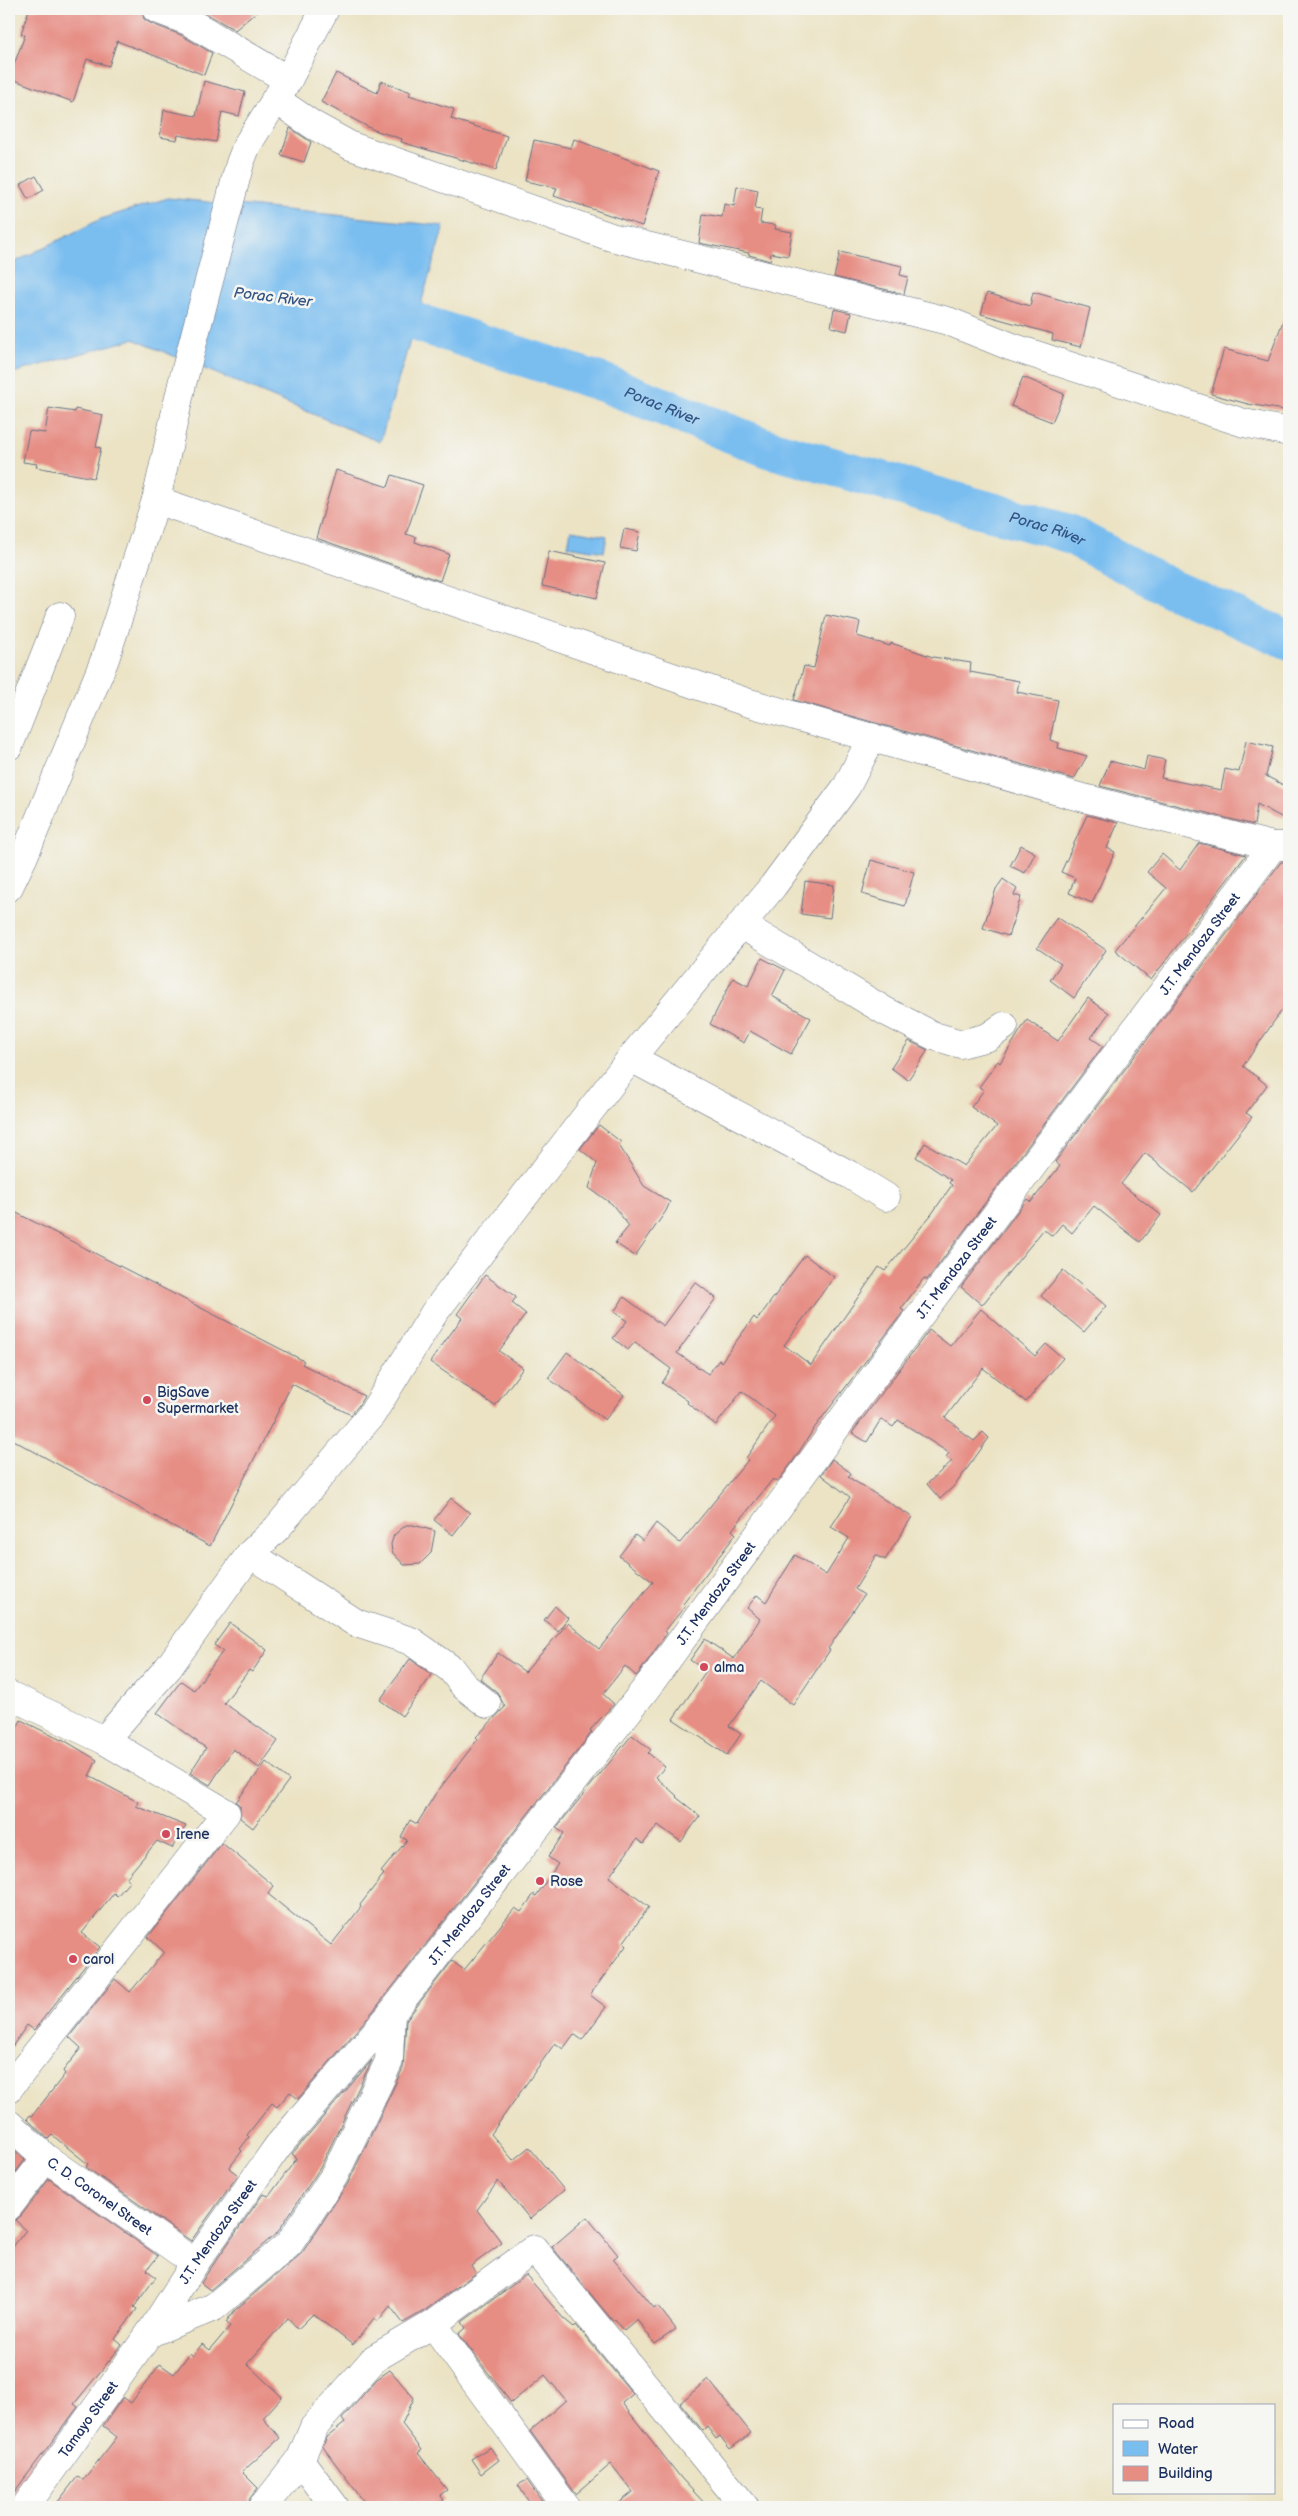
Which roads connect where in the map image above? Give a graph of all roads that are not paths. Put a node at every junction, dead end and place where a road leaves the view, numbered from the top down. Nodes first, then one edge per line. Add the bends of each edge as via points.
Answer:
1 (156, 9) edge
2 (325, 9) edge
3 (281, 90) junction
4 (1289, 432) edge
5 (156, 500) junction
6 (60, 616) dead end
7 (872, 737) junction
8 (9, 746) edge
9 (1281, 846) edge
10 (9, 887) edge
11 (742, 925) junction
12 (1004, 1026) dead end
13 (631, 1058) junction
14 (886, 1197) dead end
15 (250, 1554) junction
16 (10, 1700) edge
17 (487, 1704) dead end
18 (104, 1740) junction
19 (391, 2014) junction
20 (9, 2088) edge
21 (9, 2124) edge
22 (46, 2158) junction
23 (9, 2206) edge
24 (195, 2262) junction
25 (433, 2324) junction
26 (150, 2333) junction
27 (300, 2460) junction
28 (25, 2507) edge
29 (263, 2507) edge
30 (335, 2507) edge
31 (566, 2507) edge
32 (745, 2507) edge

1 - 3 street via 188,21
2 - 3 street
3 - 4 street via 313,125 351,146 611,237 948,321 1012,347 1244,424
3 - 5 street via 247,145 240,163 182,384
5 - 7 street via 746,702
5 - 10 street via 105,659
6 - 8 street
7 - 9 street via 1072,795
7 - 11 street via 846,786
9 - 19 street, J.T. Mendoza Street via 860,1395 651,1682
11 - 12 street via 885,1011 934,1036 961,1044 988,1037
11 - 13 street
13 - 14 street
13 - 15 street via 434,1313 372,1414 277,1528
15 - 17 street via 356,1623 411,1641 451,1669 464,1686
15 - 18 street via 168,1668
16 - 18 street
18 - 20 street via 226,1813
19 - 24 street, J.T. Mendoza Street via 278,2146
19 - 26 street via 389,2061 334,2176 289,2244 214,2307
21 - 22 street, C. D. Coronel Street
22 - 23 street
22 - 24 street, C. D. Coronel Street
24 - 26 street, J.T. Mendoza Street
25 - 27 street via 375,2358 314,2427
25 - 31 street
25 - 32 street via 534,2249
26 - 28 street, Tamayo Street
27 - 29 street
27 - 30 street

